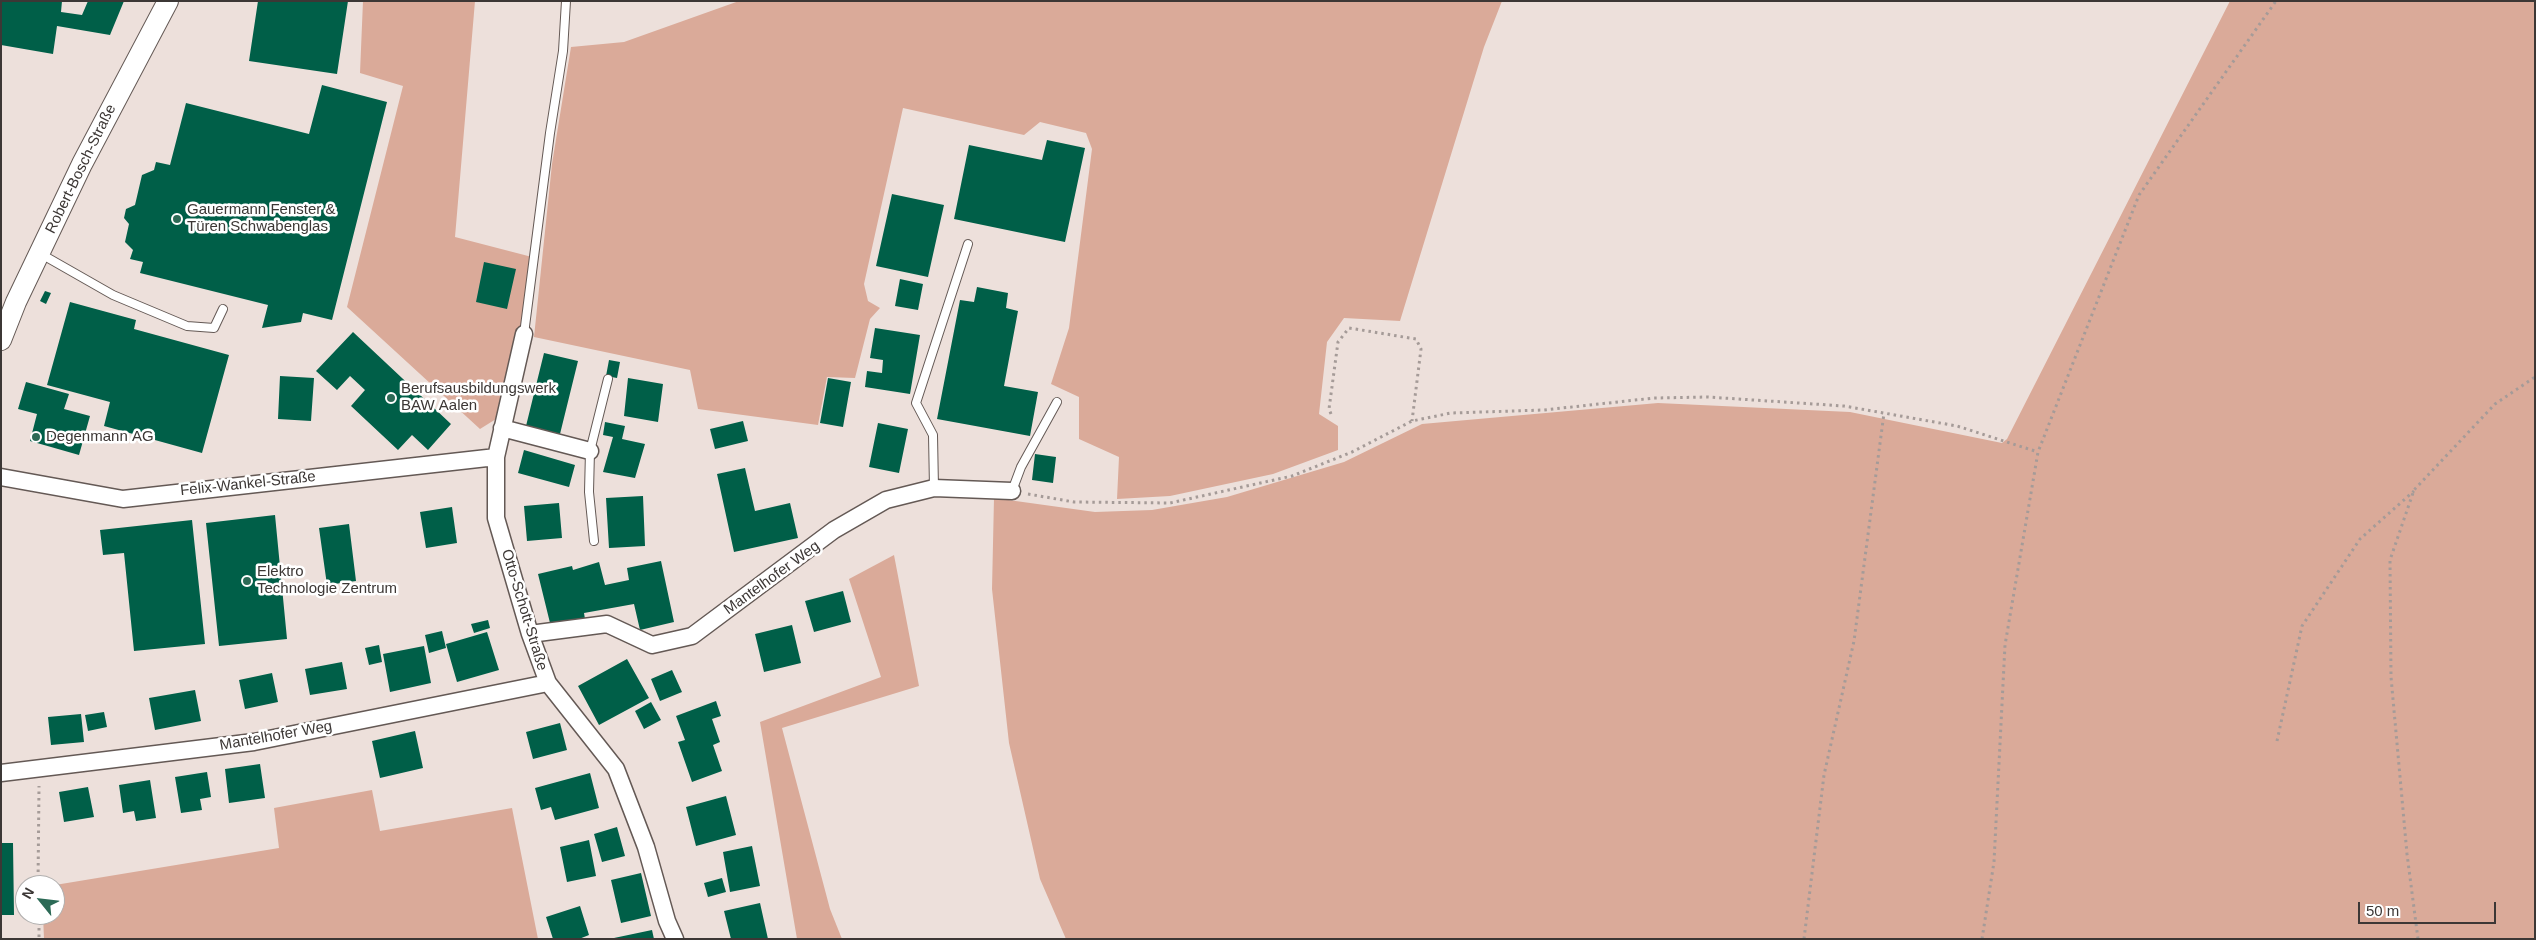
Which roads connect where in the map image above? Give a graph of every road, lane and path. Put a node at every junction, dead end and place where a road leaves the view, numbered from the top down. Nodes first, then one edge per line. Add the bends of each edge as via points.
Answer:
1 (168, 1) edge
2 (566, 1) edge
3 (2276, 1) edge
4 (968, 244) dead end
5 (40, 253) junction
6 (223, 309) dead end
7 (524, 334) joint
8 (1, 340) edge
9 (2535, 377) edge
10 (608, 379) dead end
11 (1057, 402) dead end
12 (1884, 413) junction
13 (1331, 414) dead end
14 (1412, 421) junction
15 (502, 428) junction
16 (590, 451) junction
17 (2038, 452) junction
18 (496, 457) junction
19 (1, 477) edge
20 (934, 488) junction
21 (2414, 490) junction
22 (1012, 491) junction
23 (594, 541) dead end
24 (530, 634) junction
25 (548, 684) junction
26 (2277, 741) dead end
27 (39, 768) junction
28 (1, 773) edge
29 (38, 875) edge
30 (38, 925) edge
31 (39, 939) edge
32 (675, 939) edge
33 (1804, 939) edge
34 (1982, 939) edge
35 (2418, 939) edge

1 - 5 street, Robert-Bosch-Straße via 82,164
2 - 7 lane via 563,51
3 - 17 path via 2139,195
4 - 20 lane via 916,403 933,435
5 - 6 lane via 113,295 187,326 214,328
5 - 8 street, Robert-Bosch-Straße
7 - 15 street, Otto-Schott-Straße
9 - 21 path via 2495,404
10 - 16 lane
11 - 22 lane via 1021,467
12 - 14 path via 1844,406 1654,398 1544,410 1451,413
12 - 17 path via 1957,426
12 - 33 path via 1854,641 1824,775
13 - 14 path via 1338,342 1349,328 1416,338 1421,349
14 - 22 path via 1352,452 1292,476 1170,503 1074,502
15 - 16 street
15 - 18 street, Otto-Schott-Straße
16 - 23 lane via 589,492
17 - 34 path via 2004,645 1994,862
18 - 19 street, Felix-Wankel-Straße via 122,498
18 - 24 street, Otto-Schott-Straße via 496,518
20 - 22 street, Mantelhofer Weg
20 - 24 street, Mantelhofer Weg via 886,500 834,530 692,636 652,644 607,624
21 - 26 path via 2360,539 2302,626
21 - 35 path via 2390,560 2391,677
24 - 25 street, Otto-Schott-Straße
25 - 27 street, Mantelhofer Weg via 254,742
25 - 32 street, Otto-Schott-Straße via 616,770 646,847
27 - 28 street, Mantelhofer Weg
27 - 29 path
30 - 31 path

